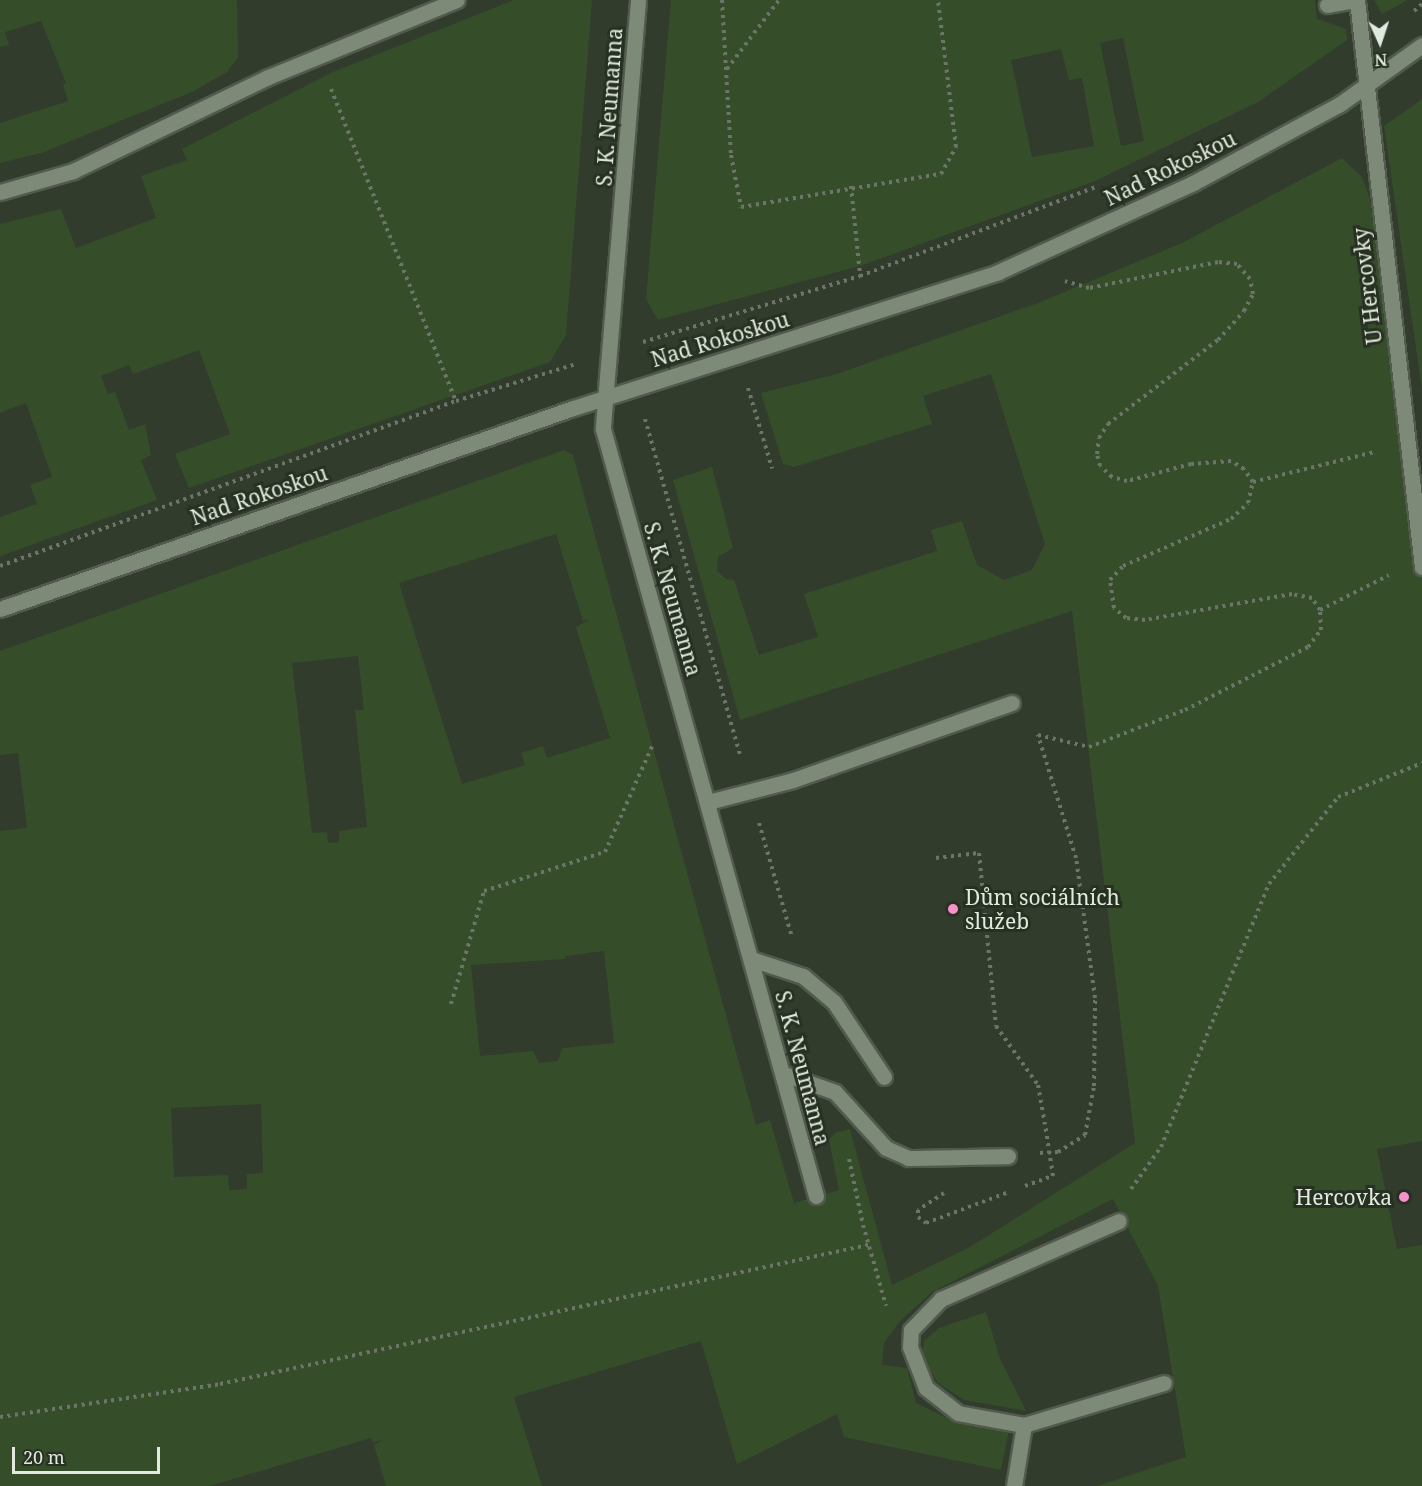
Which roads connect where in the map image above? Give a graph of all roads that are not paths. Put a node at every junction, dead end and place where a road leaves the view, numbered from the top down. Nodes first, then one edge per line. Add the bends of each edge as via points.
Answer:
1 (457, 0) edge
2 (638, 0) edge
3 (1356, 0) edge
4 (1327, 5) dead end
5 (1422, 45) edge
6 (1365, 86) junction
7 (0, 192) edge
8 (605, 397) junction
9 (1421, 563) edge
10 (0, 609) edge
11 (1012, 703) dead end
12 (708, 802) junction
13 (751, 959) junction
14 (784, 1074) junction
15 (884, 1077) dead end
16 (1008, 1156) road end
17 (816, 1196) dead end
18 (1119, 1221) road end
19 (1164, 1383) dead end
20 (1024, 1425) junction
21 (1014, 1486) edge

1 - 7 street via 318,57 73,171
2 - 8 street, S. K. Neumanna
3 - 4 street
3 - 6 street, U Hercovky via 1365,44
5 - 6 street, Nad Rokoskou
6 - 8 street, Nad Rokoskou via 1340,104 1193,183 998,273
6 - 9 street, U Hercovky
8 - 10 street, Nad Rokoskou
8 - 12 street, S. K. Neumanna via 603,429
11 - 12 street via 750,792
12 - 13 street, S. K. Neumanna
13 - 14 street, S. K. Neumanna
13 - 15 street via 803,976 834,1002
14 - 16 street via 835,1092 886,1148 908,1158
14 - 17 street, S. K. Neumanna
18 - 20 street via 941,1299 911,1330 910,1347 926,1388 958,1413
19 - 20 street
20 - 21 street

